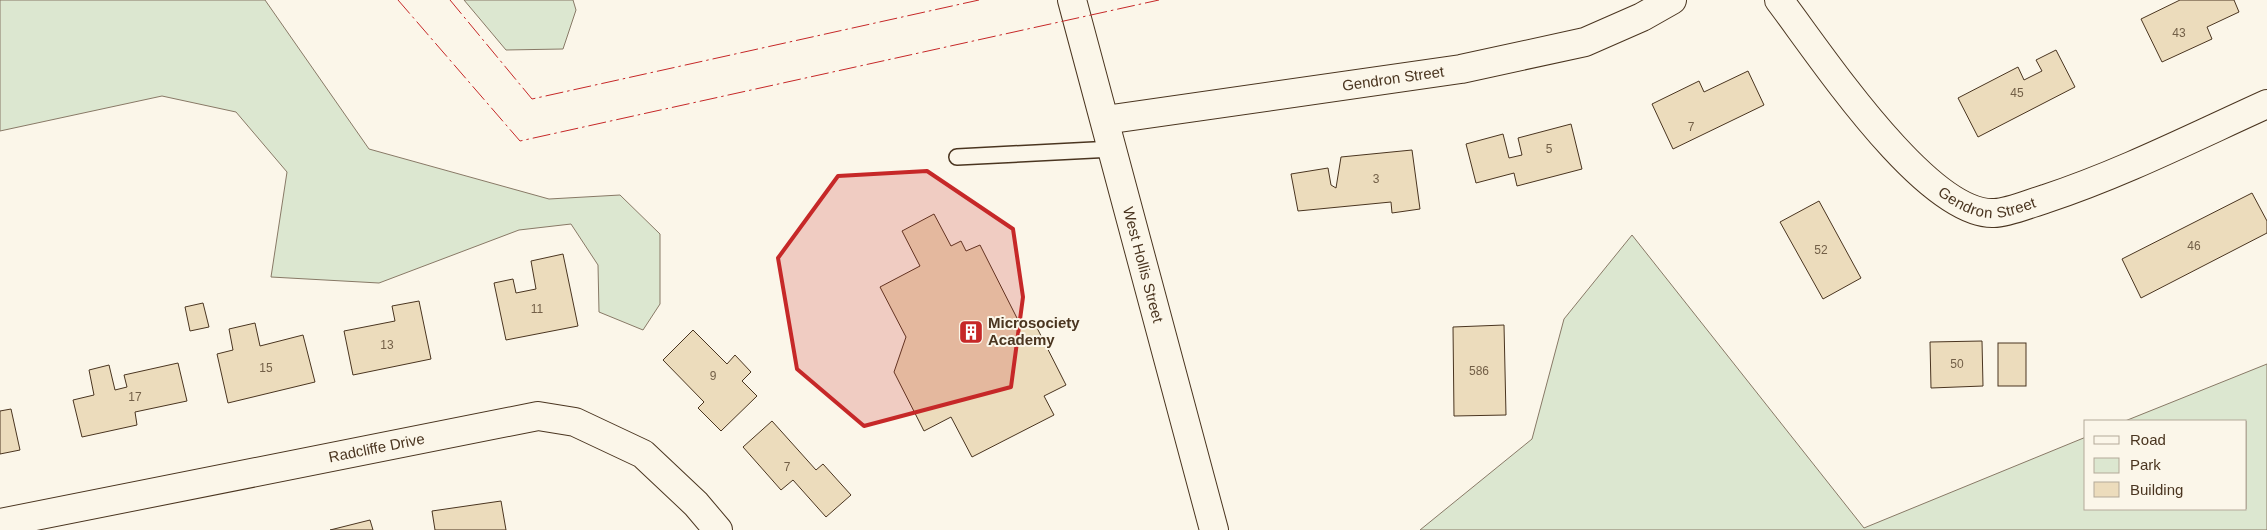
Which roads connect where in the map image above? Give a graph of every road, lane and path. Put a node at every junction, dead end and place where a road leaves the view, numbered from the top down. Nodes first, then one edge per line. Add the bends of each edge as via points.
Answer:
1 (1072, 0) edge
2 (1672, 0) edge
3 (1778, 0) edge
4 (2267, 104) edge
5 (1105, 120) junction
6 (1113, 149) junction
7 (957, 157) dead end
8 (0, 523) edge
9 (718, 530) edge
10 (1214, 530) edge

1 - 5 street, West Hollis Street
2 - 5 street, Gendron Street via 1585,42 1461,69
3 - 4 street, Gendron Street via 1886,140 1928,183 1966,207 1994,213 2081,186
5 - 6 street, West Hollis Street
6 - 7 lane
6 - 10 street, West Hollis Street
8 - 9 street, Radcliffe Drive via 538,416 575,422 643,454 696,504

